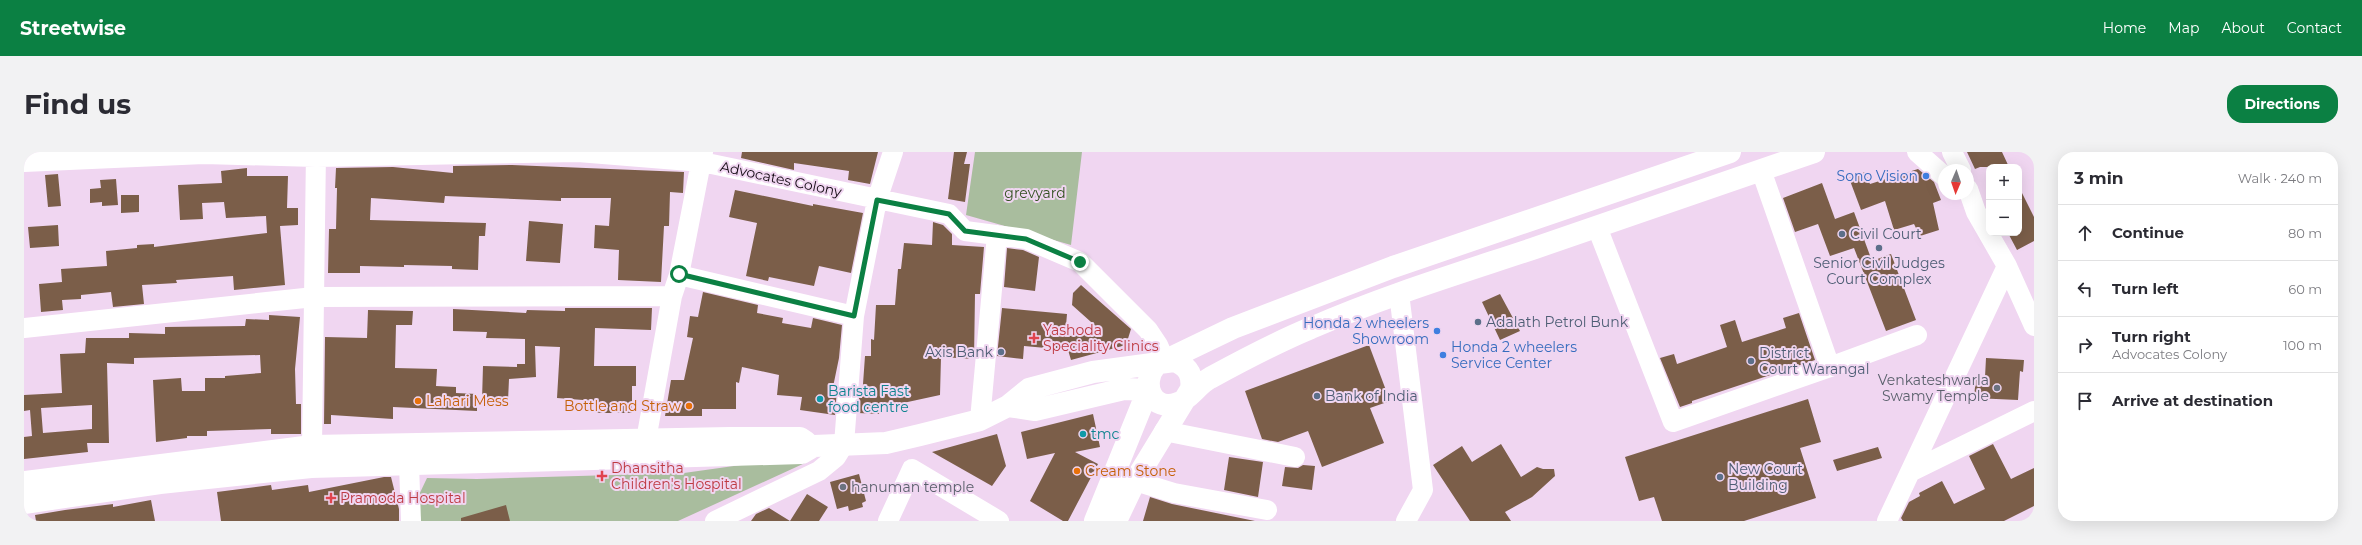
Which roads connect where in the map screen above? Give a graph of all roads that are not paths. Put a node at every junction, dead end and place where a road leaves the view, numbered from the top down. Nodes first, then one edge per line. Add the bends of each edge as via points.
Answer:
1 (578, 152) edge
2 (893, 152) edge
3 (1730, 152) edge
4 (1814, 152) edge
5 (1917, 152) edge
6 (1952, 152) edge
7 (204, 153) edge
8 (447, 154) edge
9 (316, 155) edge
10 (90, 156) edge
11 (703, 157) edge
12 (24, 162) edge
13 (1957, 164) edge
14 (1761, 170) junction
15 (1938, 171) edge
16 (877, 200) junction
17 (1965, 200) edge
18 (1972, 200) edge
19 (1976, 212) junction
20 (1597, 227) junction
21 (997, 235) junction
22 (2007, 266) junction
23 (679, 274) junction
24 (1400, 294) junction
25 (672, 296) junction
26 (314, 297) junction
27 (854, 316) junction
28 (2034, 326) edge
29 (24, 328) edge
30 (1917, 335) dead end
31 (1165, 361) junction
32 (1830, 366) junction
33 (1148, 390) junction
34 (1187, 398) junction
35 (1008, 406) junction
36 (2034, 411) edge
37 (980, 420) junction
38 (1164, 431) junction
39 (646, 440) junction
40 (844, 444) junction
41 (312, 446) junction
42 (814, 446) junction
43 (1295, 457) dead end
44 (409, 464) junction
45 (1910, 472) junction
46 (1135, 481) junction
47 (24, 482) edge
48 (24, 503) edge
49 (1267, 510) dead end
50 (412, 521) edge
51 (715, 521) edge
52 (888, 521) edge
53 (999, 521) edge
54 (1095, 521) edge
55 (1116, 521) edge
56 (1406, 521) edge
57 (1887, 521) edge

1 - 8 street, Advocates Colony
1 - 11 street, Advocates Colony
2 - 16 street
3 - 31 main road via 1393,266 1233,328
4 - 14 main road
5 - 15 street
6 - 13 street
7 - 9 street, Advocates Colony
7 - 10 street, Advocates Colony
8 - 9 street, Advocates Colony
9 - 26 street
10 - 12 street, Advocates Colony
11 - 16 street, Advocates Colony
11 - 23 street
14 - 20 main road
14 - 32 street
16 - 21 street, Advocates Colony via 949,214 965,231
16 - 27 street
17 - 19 street
18 - 19 street
19 - 22 street
20 - 24 main road
20 - 32 street via 1673,422
21 - 31 street, Advocates Colony via 1026,239 1080,262 1148,330
21 - 37 street
22 - 28 street
22 - 45 street
23 - 25 street
23 - 27 street
24 - 34 main road via 1311,328 1264,350 1203,381
24 - 56 street via 1423,490
25 - 26 street
25 - 39 street
26 - 29 street
26 - 41 street
27 - 40 street
30 - 32 street
31 - 33 main road via 1156,365 1150,372 1147,380
31 - 34 main road via 1183,364 1189,371 1192,380
31 - 35 main road via 1093,372 1029,389
33 - 34 main road via 1153,398 1170,405
33 - 35 main road via 1124,389 1035,410
33 - 54 main road
34 - 38 main road
35 - 37 main road
36 - 45 street
37 - 40 main road via 886,443
38 - 43 street
38 - 46 main road
39 - 41 main road
39 - 42 main road via 800,438
40 - 42 main road
40 - 51 street via 836,457 819,470
41 - 47 main road
42 - 44 main road via 802,453
44 - 48 main road via 310,467 229,474
44 - 50 street
45 - 57 street
46 - 49 street via 1174,493
46 - 55 main road
52 - 53 street via 912,469

